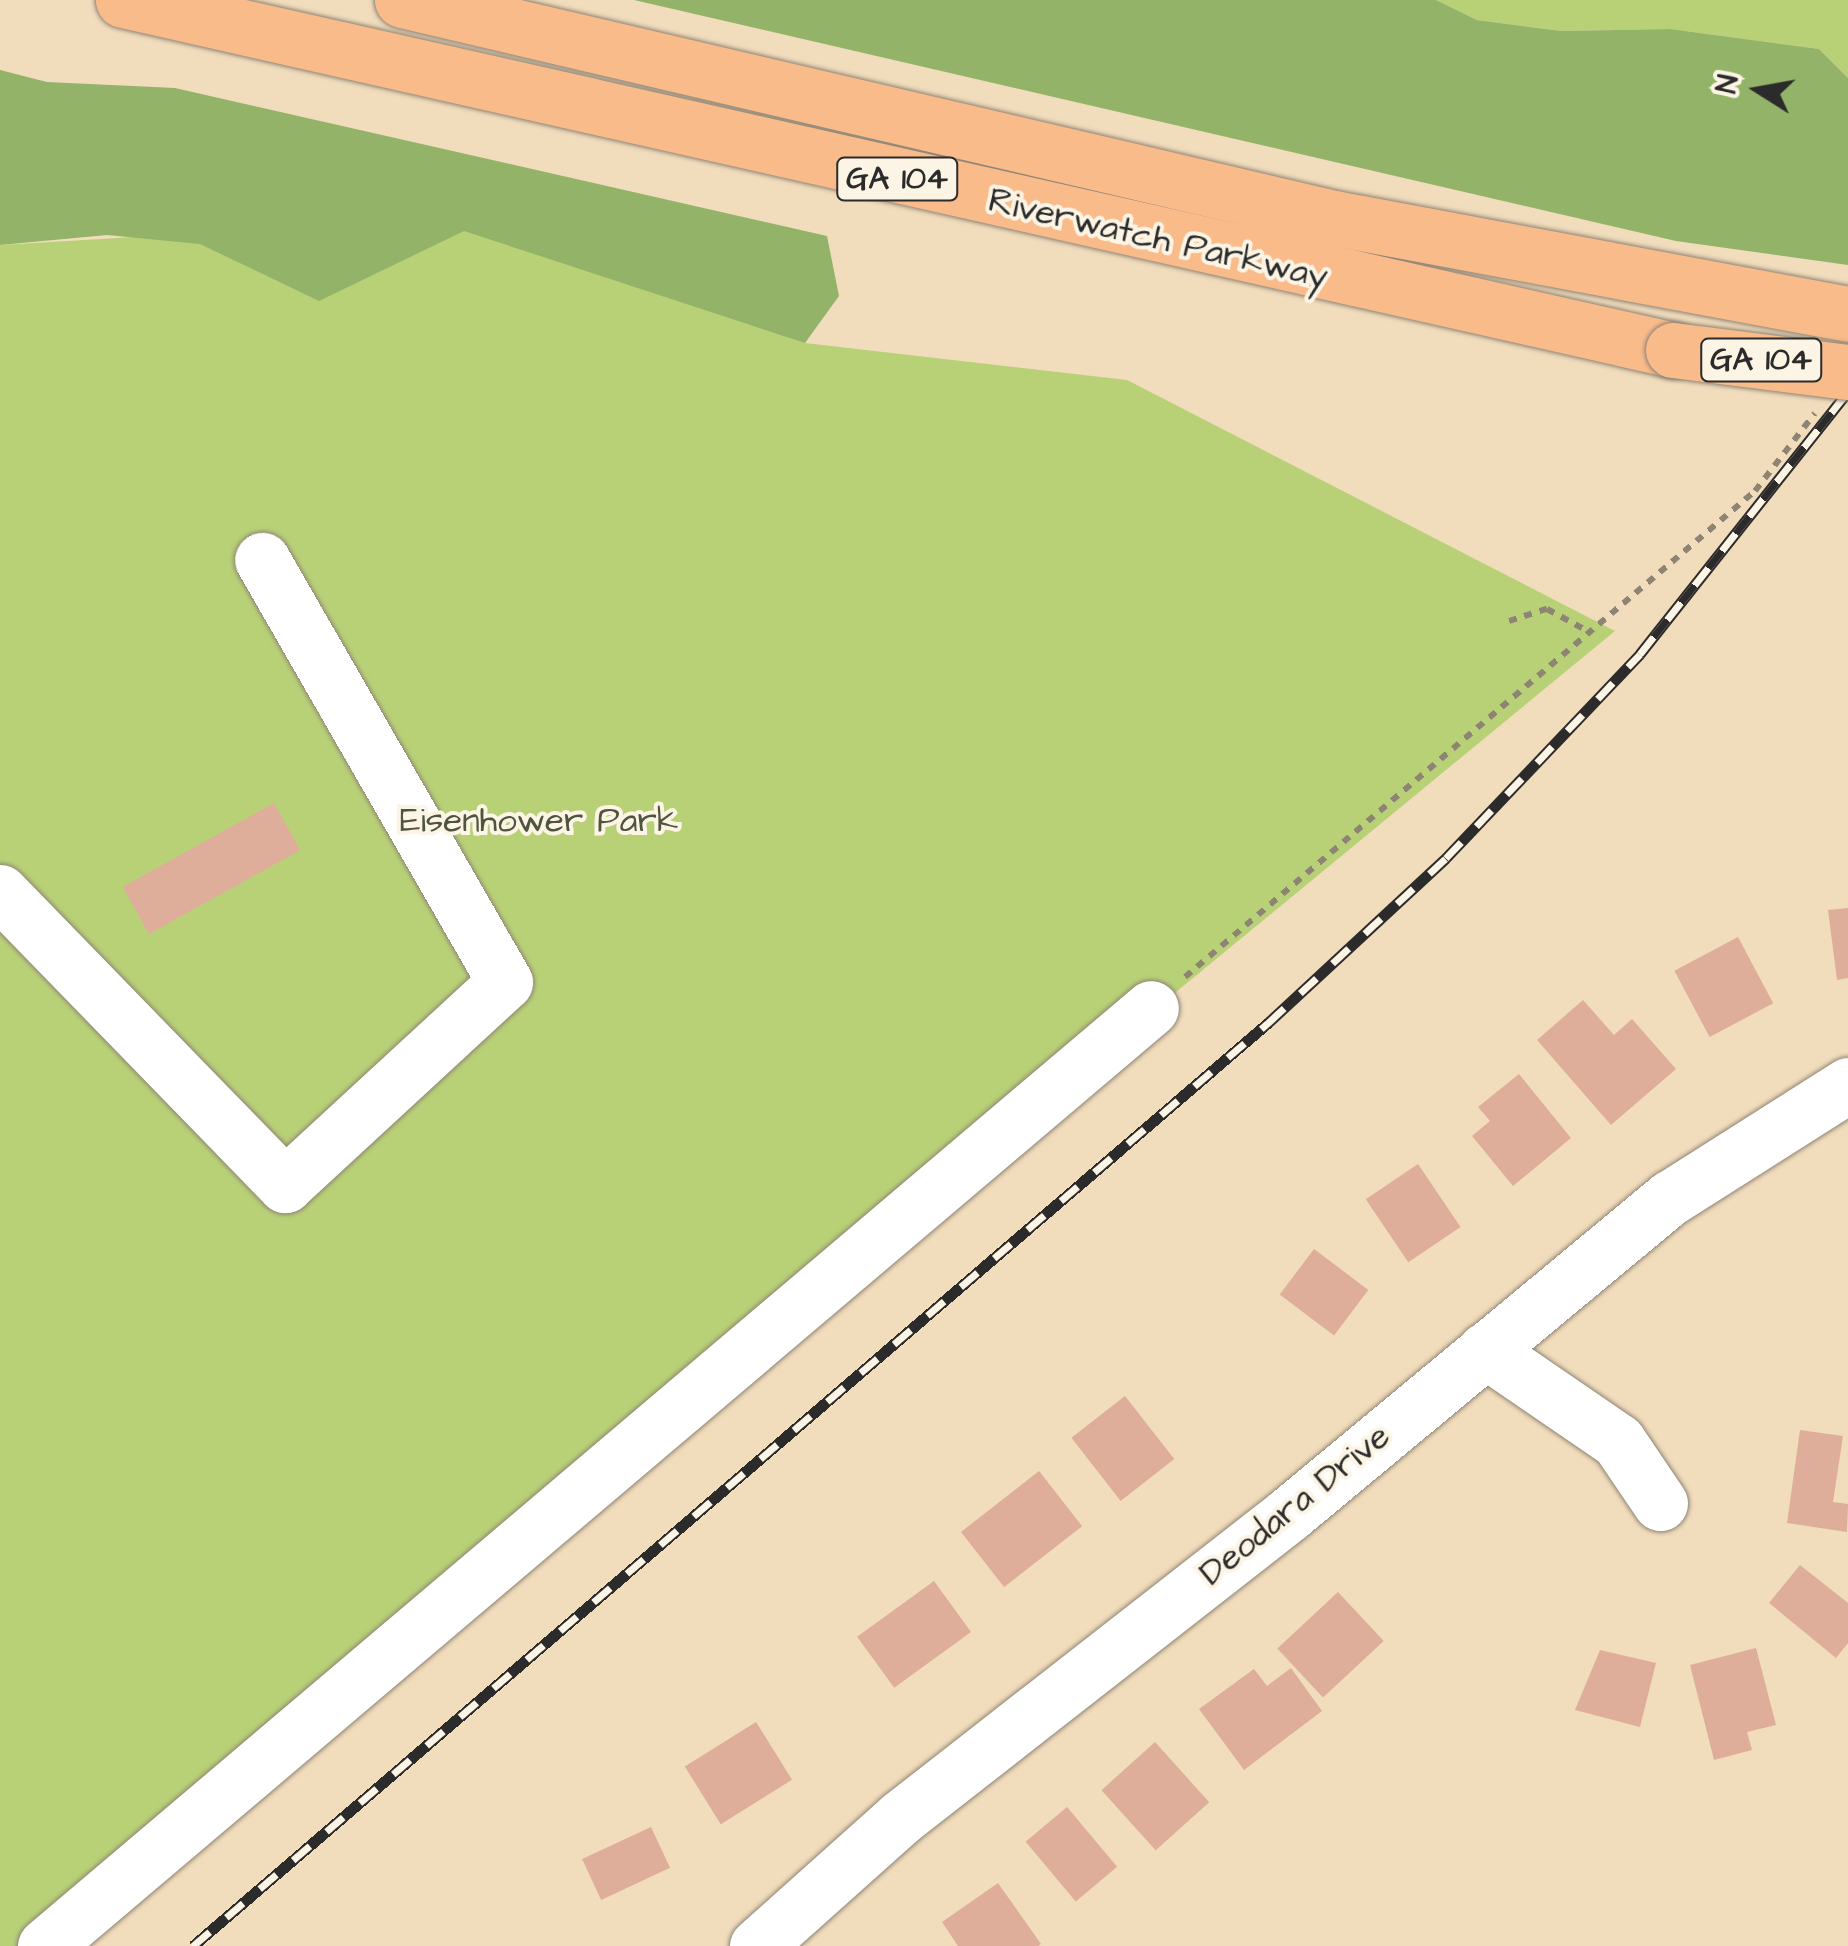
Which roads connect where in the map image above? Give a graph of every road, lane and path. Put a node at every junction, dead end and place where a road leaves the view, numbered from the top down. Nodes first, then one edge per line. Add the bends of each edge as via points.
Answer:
1 (123, 0) edge
2 (402, 0) edge
3 (1848, 314) edge
4 (1835, 386) edge
5 (262, 560) dead end
6 (1509, 621) dead end
7 (1592, 633) junction
8 (0, 892) edge
9 (1151, 1008) joint
10 (1848, 1085) edge
11 (1484, 1350) junction
12 (1660, 1503) dead end
13 (45, 1946) edge
14 (758, 1946) edge

1 - 4 main road, Riverwatch Parkway / GA 104, bridge
2 - 3 main road, Riverwatch Parkway / GA 104 via 1334,218
4 - 7 path via 1755,492
5 - 8 street via 505,982 284,1185
6 - 7 path via 1547,610
7 - 9 path
9 - 13 street
10 - 11 street, Deodara Drive via 1670,1198
11 - 12 street via 1618,1441
11 - 14 street, Deodara Drive via 900,1818

